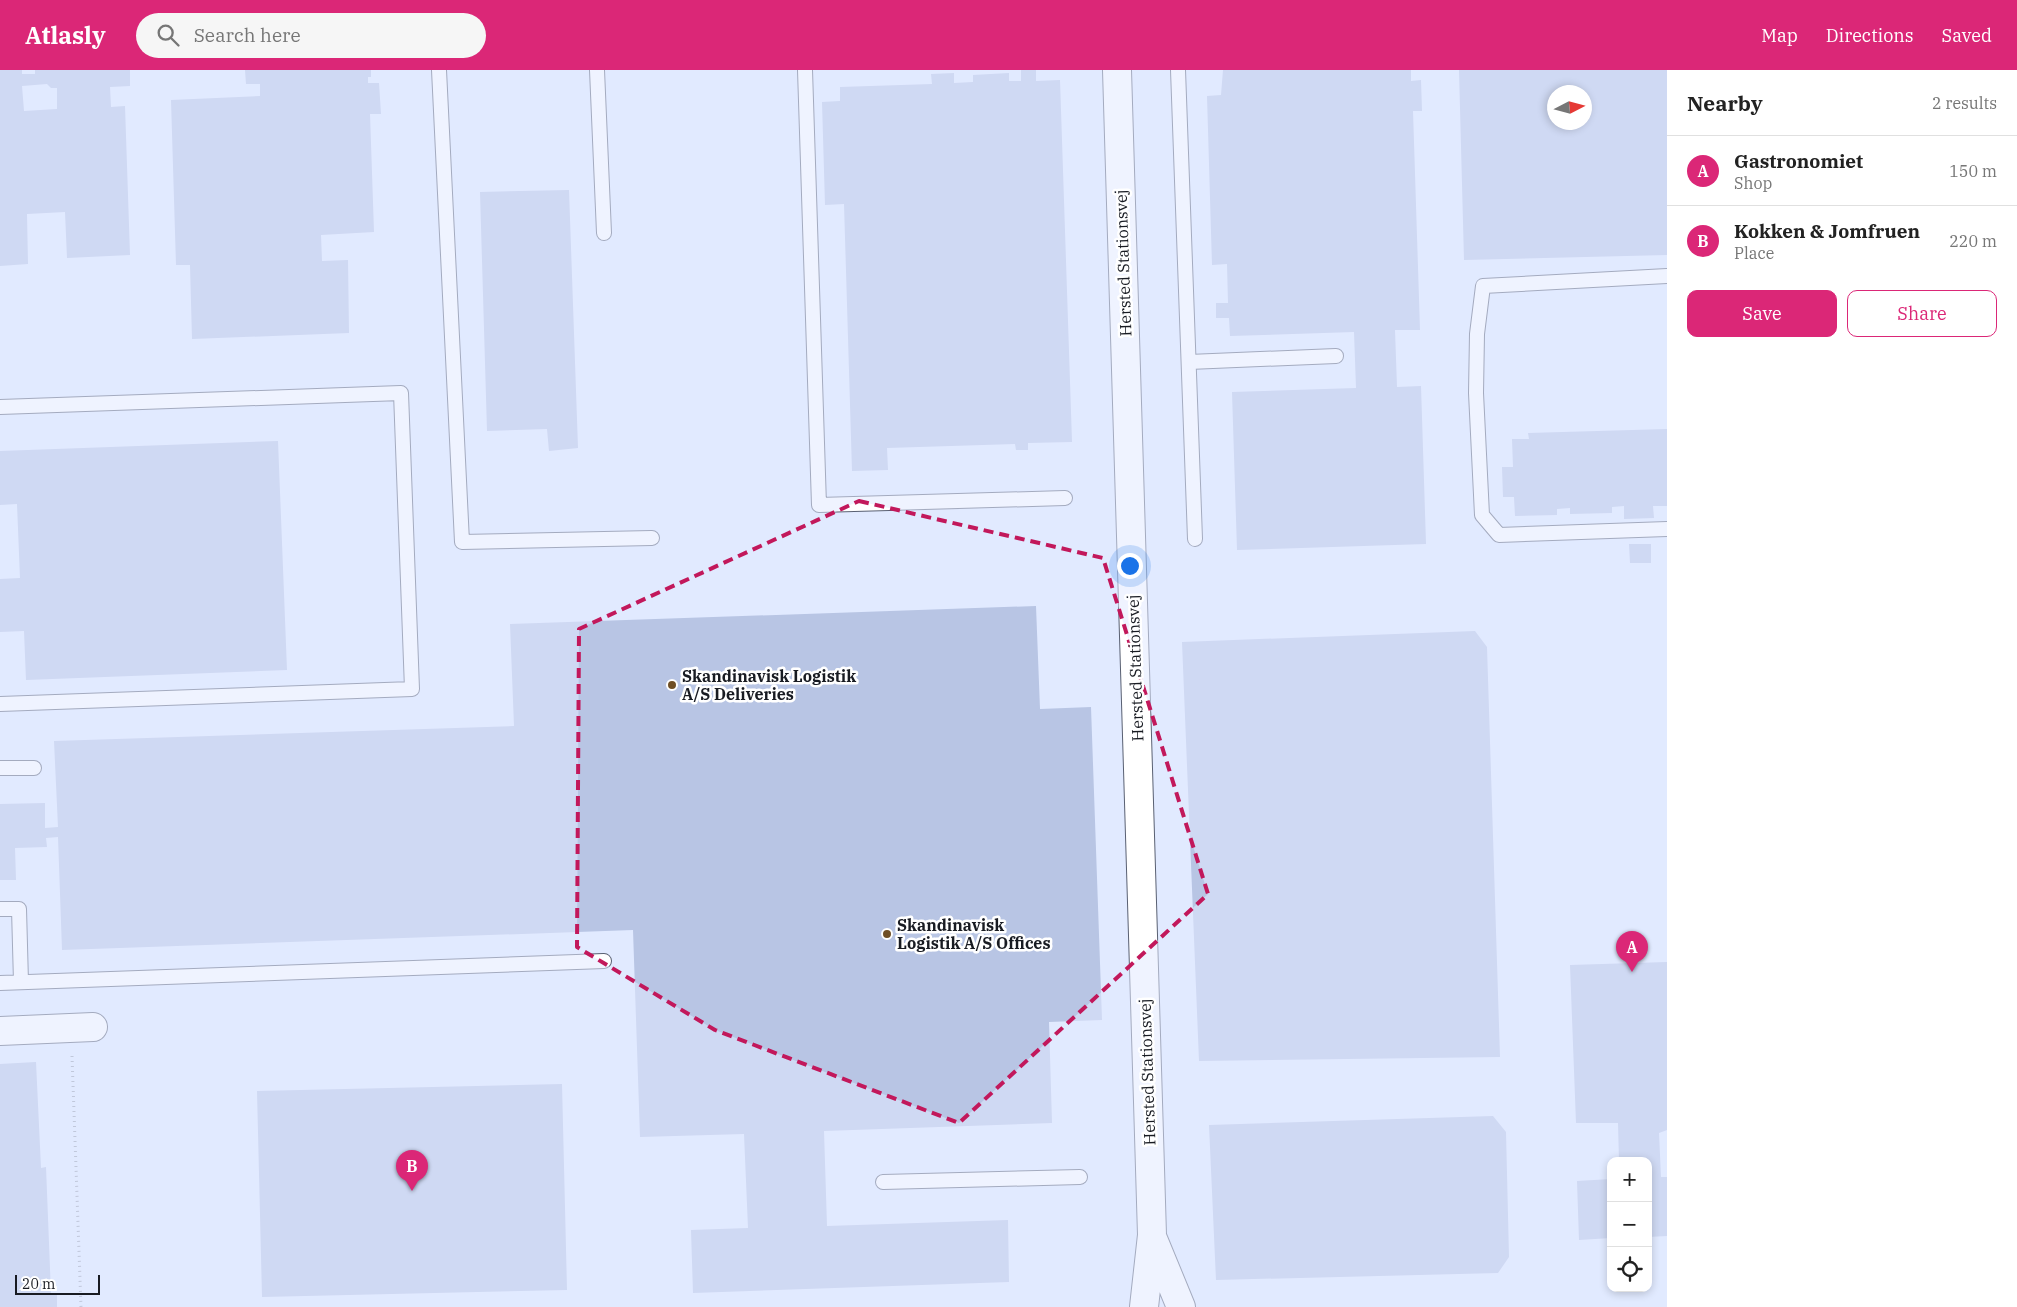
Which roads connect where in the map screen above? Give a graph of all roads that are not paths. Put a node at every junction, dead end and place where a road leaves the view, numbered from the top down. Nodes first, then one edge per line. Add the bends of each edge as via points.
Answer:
1 (439, 70) edge
2 (596, 70) edge
3 (805, 70) edge
4 (1117, 70) edge
5 (1178, 70) edge
6 (604, 233) dead end
7 (1667, 276) edge
8 (1336, 356) dead end
9 (1189, 362) junction
10 (0, 407) edge
11 (1066, 498) dead end
12 (1667, 529) edge
13 (652, 538) dead end
14 (1195, 538) dead end
15 (0, 704) edge
16 (0, 768) edge
17 (34, 768) dead end
18 (0, 909) edge
19 (604, 961) dead end
20 (22, 982) junction
21 (0, 983) edge
22 (82, 1027) road end
23 (0, 1032) edge
24 (1080, 1177) dead end
25 (883, 1182) dead end
26 (1152, 1235) junction
27 (1144, 1307) edge
28 (1181, 1307) edge

1 - 13 lane via 462,542
2 - 6 lane
3 - 11 lane via 819,505
4 - 26 street, Hersted Stationsvej
5 - 9 lane
7 - 12 lane via 1483,286 1477,334 1476,393 1482,515 1500,535
8 - 9 lane
9 - 14 lane
10 - 15 lane via 401,393 412,689
16 - 17 lane
18 - 20 lane via 18,909
19 - 20 lane
20 - 21 lane
22 - 23 street
24 - 25 lane
26 - 27 street, Hersted Stationsvej
26 - 28 street, Hersted Stationsvej

